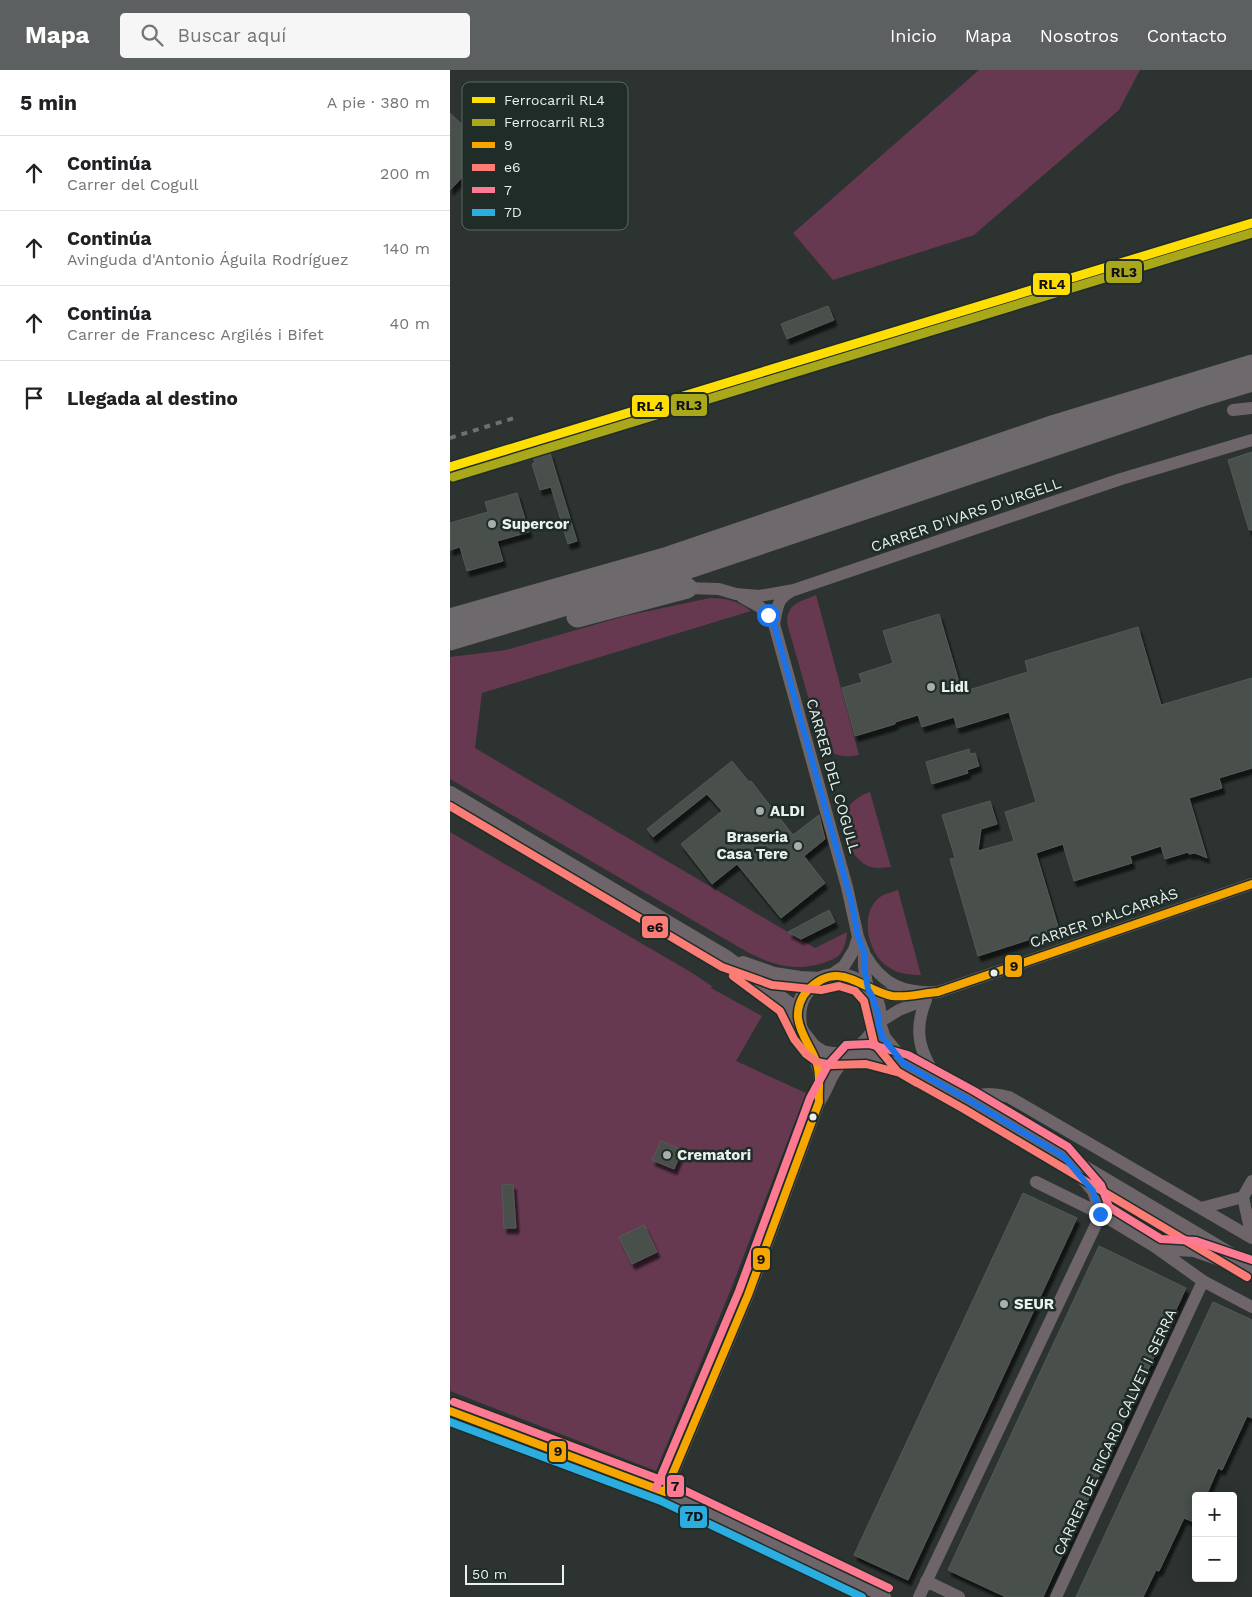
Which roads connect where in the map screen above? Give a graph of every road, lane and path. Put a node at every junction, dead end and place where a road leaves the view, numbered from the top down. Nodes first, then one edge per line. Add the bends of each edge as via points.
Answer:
1 (1250, 368) edge
2 (1252, 408) edge
3 (1233, 410) dead end
4 (1252, 440) edge
5 (687, 588) joint
6 (794, 590) junction
7 (736, 594) junction
8 (450, 619) edge
9 (774, 624) junction
10 (450, 642) edge
11 (450, 794) edge
12 (1252, 884) edge
13 (858, 937) junction
14 (864, 952) junction
15 (726, 958) junction
16 (824, 979) junction
17 (868, 989) junction
18 (931, 995) junction
19 (878, 1023) junction
20 (802, 1033) junction
21 (850, 1054) junction
22 (904, 1064) junction
23 (941, 1084) junction
24 (969, 1100) junction
25 (819, 1102) junction
26 (1063, 1156) junction
27 (1252, 1181) edge
28 (1036, 1182) dead end
29 (1132, 1197) junction
30 (1243, 1197) junction
31 (1201, 1208) junction
32 (1100, 1214) junction
33 (1180, 1226) junction
34 (1125, 1228) junction
35 (1252, 1238) edge
36 (1156, 1247) junction
37 (1249, 1266) edge
38 (1204, 1281) junction
39 (1252, 1307) edge
40 (450, 1411) edge
41 (666, 1492) junction
42 (926, 1581) junction
43 (885, 1597) edge
44 (919, 1597) edge
45 (959, 1597) edge
46 (1056, 1597) edge

1 - 8 highway via 1055,426 668,557
1 - 10 highway via 1186,401 678,572
2 - 3 street
4 - 6 street, CARRER D'IVARS D'URGELL via 1121,479
5 - 7 street, CARRER D'IVARS D'URGELL via 719,589
5 - 10 highway via 515,633
6 - 7 street, CARRER D'IVARS D'URGELL via 759,596
6 - 9 street via 780,600
7 - 9 street via 760,607
9 - 13 street, CARRER DEL COGULL
11 - 15 street
12 - 18 street, CARRER D'ALCARRÀS
13 - 14 street, CARRER DEL COGULL
13 - 16 street via 844,966
14 - 17 street, CARRER DEL COGULL
14 - 18 street, CARRER D'ALCARRÀS via 886,981 899,988
15 - 16 street via 774,975
15 - 20 street via 788,1004
16 - 17 street via 839,976 860,982
16 - 20 street via 811,986 799,1004 797,1016
17 - 18 street, CARRER D'ALCARRÀS via 902,997
17 - 19 street via 878,1014
18 - 19 street, CARRER D'ALCARRÀS
18 - 23 street via 920,1018 921,1047 926,1062
19 - 21 street via 862,1047
19 - 22 street via 883,1038
20 - 21 street via 813,1047 822,1052 841,1056
20 - 25 street via 817,1064
21 - 22 street via 867,1054
21 - 25 street via 840,1064
22 - 23 street
23 - 24 street
24 - 26 street
24 - 31 street via 982,1094 1010,1098
25 - 41 street via 752,1286
26 - 29 street
26 - 32 street via 1093,1191
27 - 30 street
28 - 32 street
29 - 33 street
29 - 34 street via 1126,1204
30 - 31 street
30 - 35 street
31 - 35 street
32 - 34 street
32 - 42 street
33 - 36 street via 1171,1239
33 - 37 street
34 - 36 street
36 - 37 street via 1194,1251
36 - 38 street
38 - 39 street
38 - 46 street, CARRER DE RICARD CALVET I SERRA
40 - 41 street
41 - 43 street
42 - 44 street
42 - 45 street

